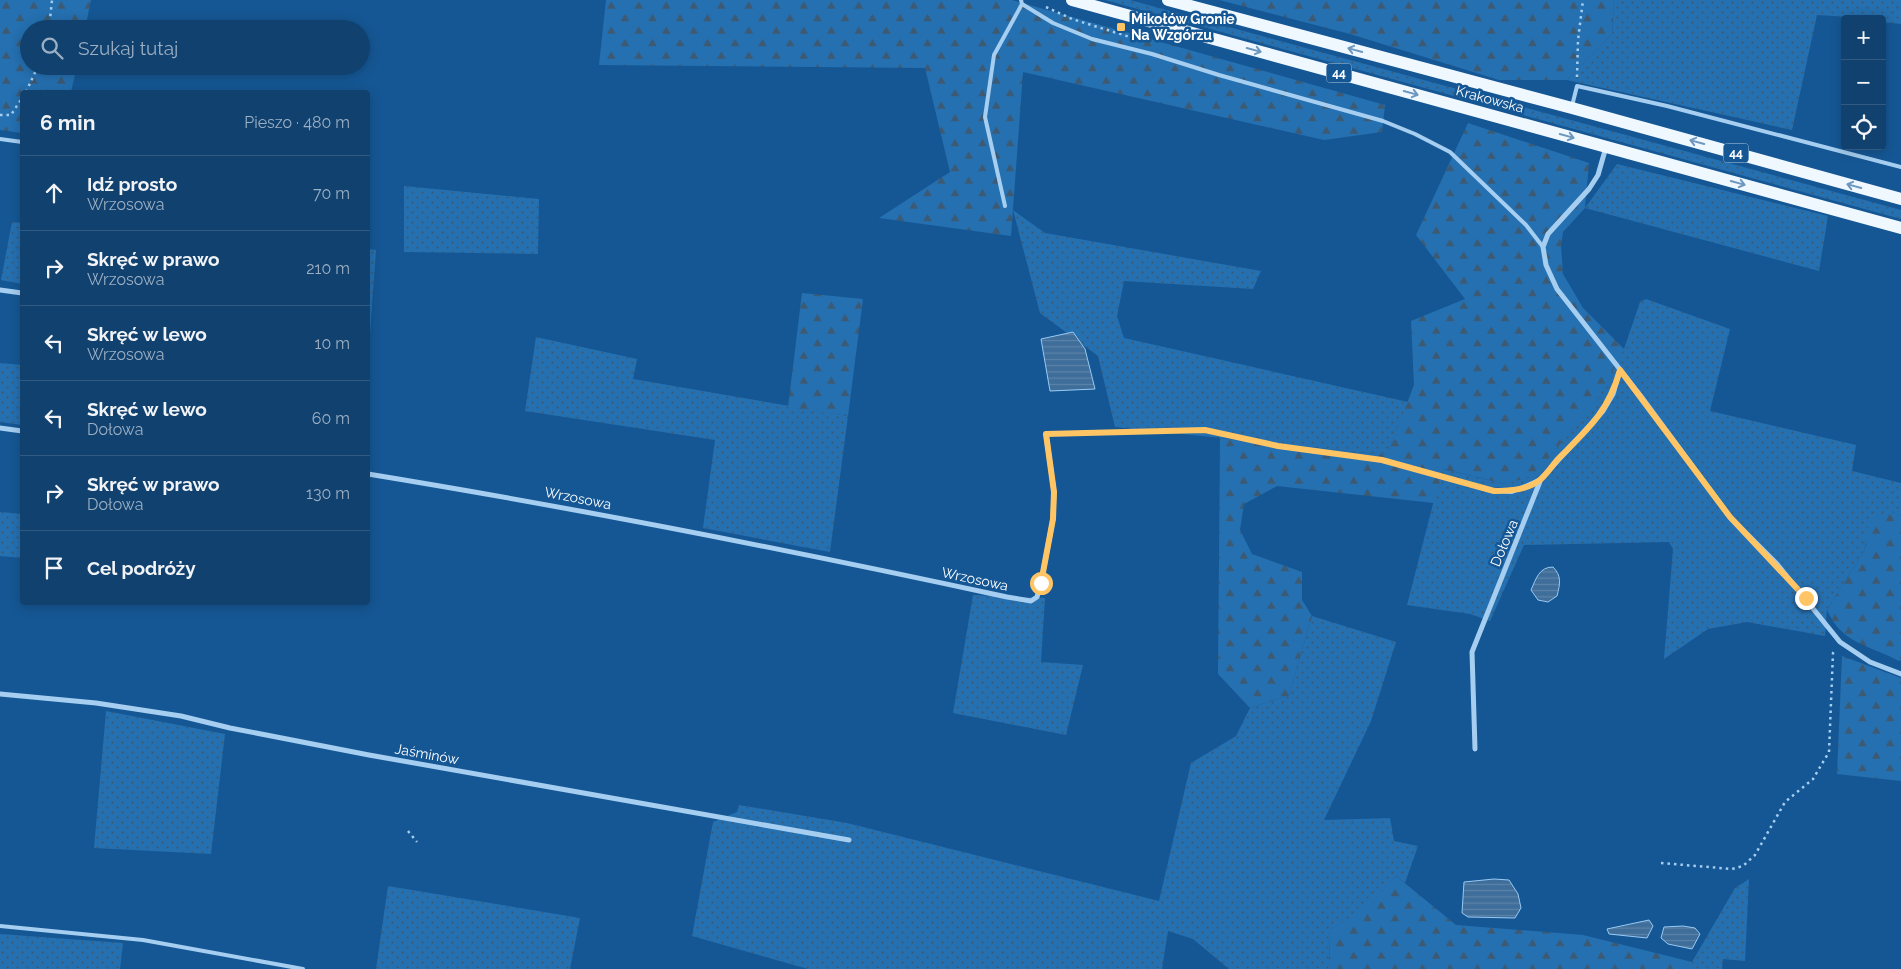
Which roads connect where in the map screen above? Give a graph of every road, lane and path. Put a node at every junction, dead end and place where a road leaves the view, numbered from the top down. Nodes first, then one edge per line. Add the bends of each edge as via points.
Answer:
1 (52, 0) edge
2 (1072, 0) edge
3 (1168, 0) edge
4 (1583, 0) edge
5 (1022, 2) edge
6 (1042, 5) dead end
7 (51, 20) edge
8 (1139, 40) dead end
9 (34, 75) edge
10 (1577, 86) junction
11 (27, 90) edge
12 (20, 101) edge
13 (1572, 108) junction
14 (0, 115) edge
15 (0, 139) edge
16 (20, 142) edge
17 (1606, 147) junction
18 (1901, 168) edge
19 (1901, 199) edge
20 (1005, 206) dead end
21 (1901, 228) edge
22 (1543, 247) junction
23 (0, 290) edge
24 (20, 293) edge
25 (1620, 370) junction
26 (0, 428) edge
27 (20, 431) edge
28 (1046, 434) joint
29 (370, 474) edge
30 (1541, 479) junction
31 (1840, 642) junction
32 (1901, 674) edge
33 (0, 694) edge
34 (1475, 749) dead end
35 (408, 831) dead end
36 (849, 840) dead end
37 (417, 842) dead end
38 (1661, 863) dead end
39 (0, 926) edge
40 (303, 969) edge

1 - 7 path
2 -> 17 main road, Krakowska / 44
13 -> 3 main road, Krakowska / 44
4 - 10 path
5 - 20 lane via 994,55 985,117
5 - 22 lane via 1053,23 1092,39 1383,121 1415,134 1450,152 1526,225
6 - 8 path via 1072,19
9 - 11 path
10 - 13 lane
10 - 18 lane via 1667,106
12 - 14 path via 11,115
19 -> 13 main road, Krakowska / 44
15 - 16 lane
17 -> 21 main road, Krakowska / 44
17 - 22 street via 1598,175 1589,190 1548,234
22 - 25 street via 1546,265 1557,289
23 - 24 street
25 - 30 street, Dołowa via 1613,394 1603,411
25 - 31 street via 1730,517 1777,564
26 - 27 street
28 - 29 street, Wrzosowa via 1054,492 1053,519 1041,583 1037,597 1031,600 1006,598 780,548 566,507
28 - 30 lane, Wrzosowa via 1205,430 1278,446 1382,460 1494,491 1512,492
30 - 34 street, Dołowa via 1472,652
31 - 32 street via 1870,662
31 - 38 path via 1833,653 1829,752 1813,779 1784,802 1755,855 1743,866 1732,869
33 - 36 street, Jaśminów via 96,703 181,716 369,756
35 - 37 path
39 - 40 lane via 143,940

